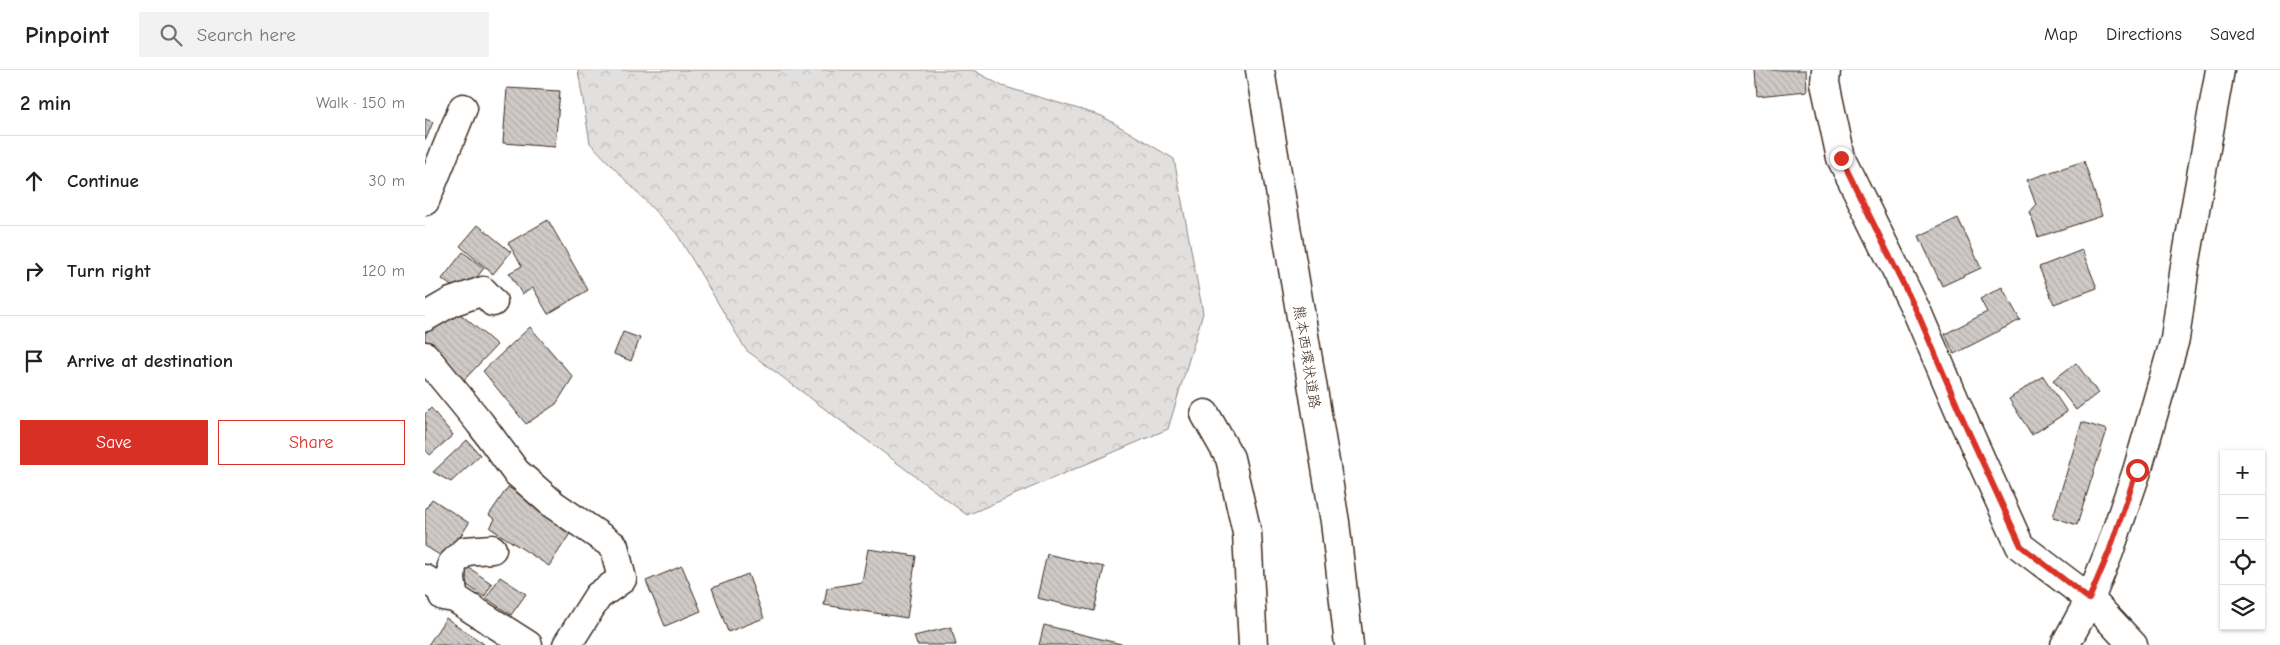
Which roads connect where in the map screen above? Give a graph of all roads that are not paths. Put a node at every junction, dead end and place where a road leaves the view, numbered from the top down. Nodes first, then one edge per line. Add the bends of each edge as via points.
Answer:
1 (1260, 70) edge
2 (1826, 70) edge
3 (2220, 70) edge
4 (463, 108) dead end
5 (425, 201) edge
6 (493, 302) dead end
7 (425, 317) edge
8 (425, 356) edge
9 (1205, 414) dead end
10 (492, 549) dead end
11 (425, 579) edge
12 (425, 593) edge
13 (454, 598) junction
14 (2089, 599) junction
15 (528, 645) edge
16 (567, 645) edge
17 (1253, 645) edge
18 (1349, 645) edge
19 (2065, 645) edge
20 (2133, 645) edge

1 - 18 main road, 熊本西環状道路 via 1335,522
2 - 14 main road via 1825,82 1841,158 1918,314 2021,546
3 - 14 main road via 2175,338 2137,470
4 - 5 main road
6 - 7 main road via 483,291 451,302
8 - 16 main road via 516,472 554,505 614,546 622,579 598,596
9 - 17 main road via 1230,458 1247,533
10 - 13 main road via 465,551 452,564
11 - 13 main road
12 - 13 main road
13 - 15 main road
14 - 19 main road
14 - 20 main road

